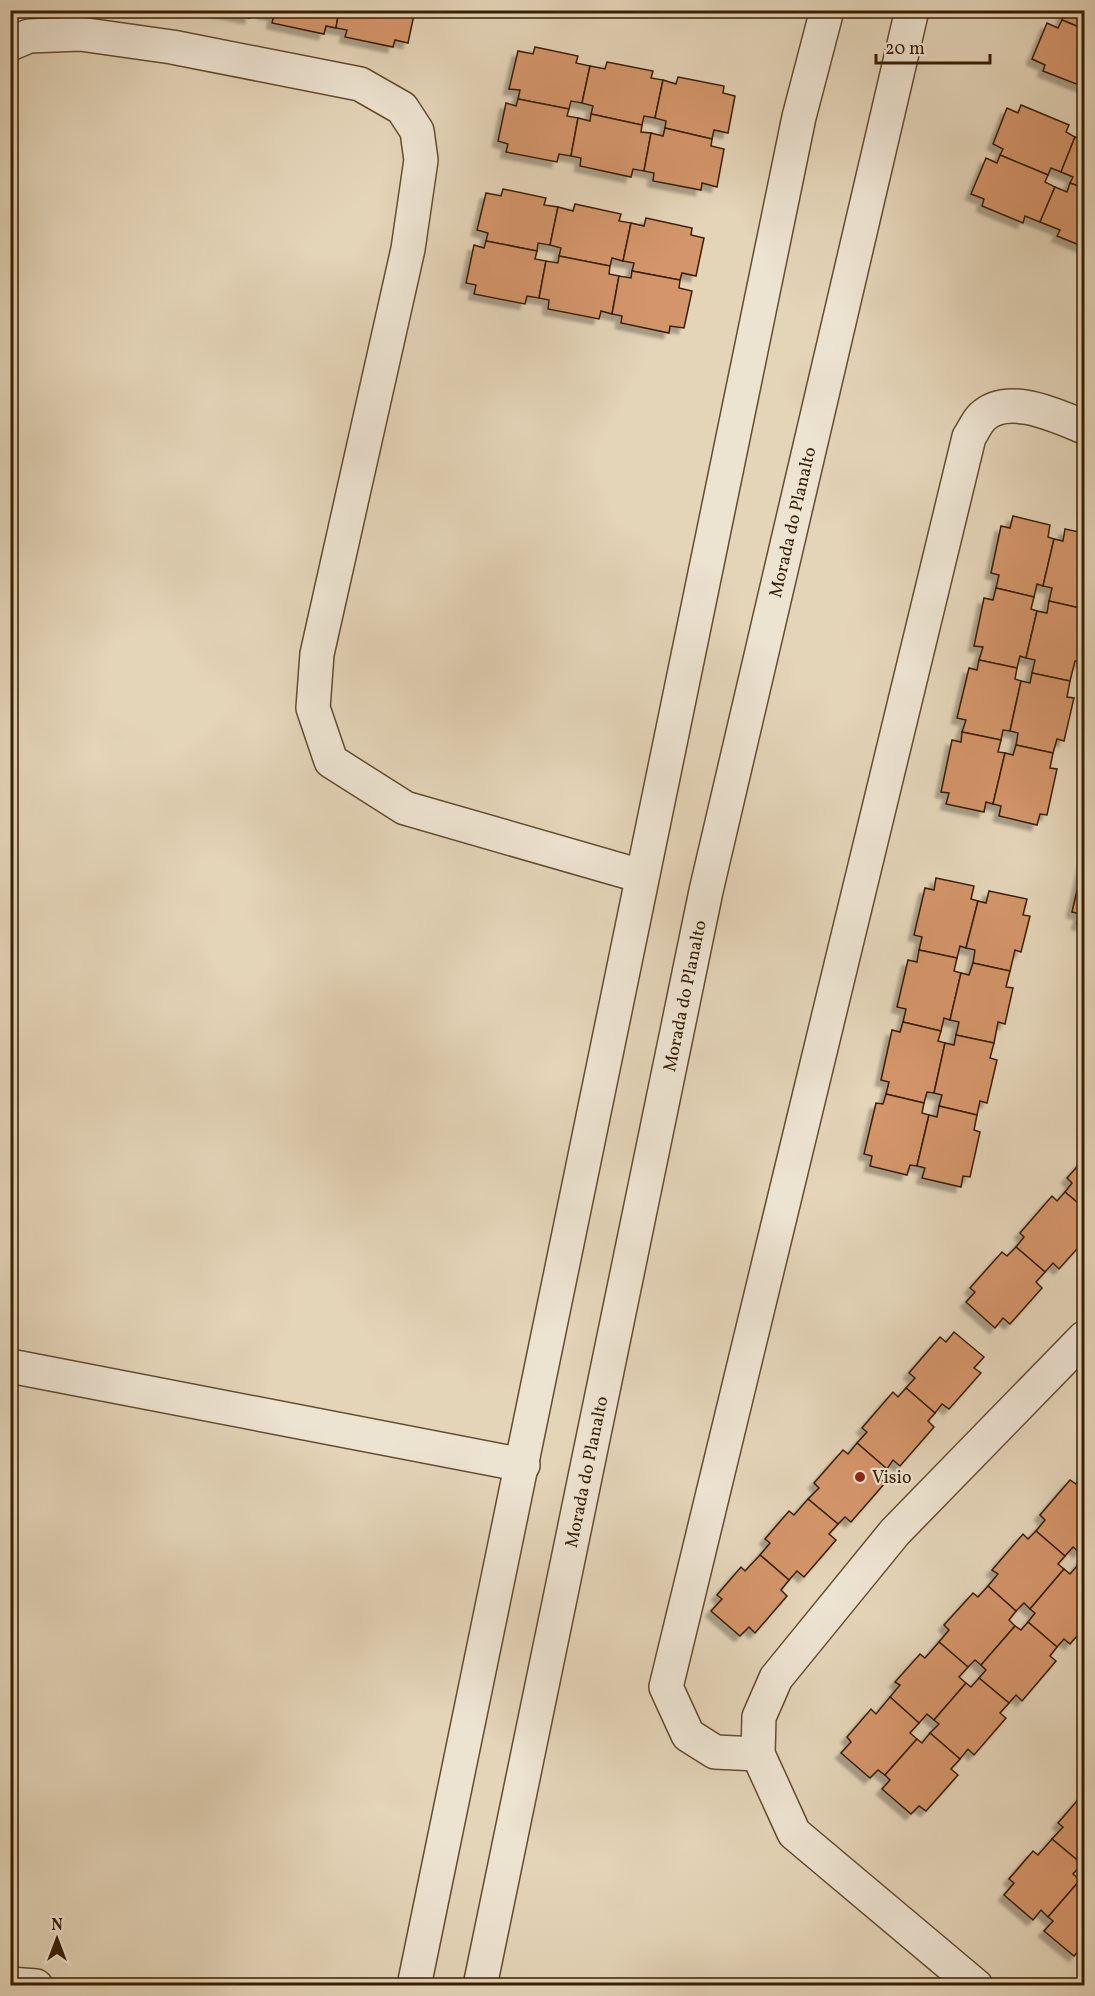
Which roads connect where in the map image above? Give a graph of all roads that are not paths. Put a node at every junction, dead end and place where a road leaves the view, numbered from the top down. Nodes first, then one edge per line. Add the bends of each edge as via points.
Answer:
1 (827, 10) edge
2 (912, 10) edge
3 (10, 44) edge
4 (1084, 427) edge
5 (641, 876) junction
6 (1084, 1338) edge
7 (10, 1366) edge
8 (523, 1465) junction
9 (758, 1754) junction
10 (10, 1984) edge
11 (36, 1986) edge
12 (414, 1986) edge
13 (480, 1986) edge
14 (976, 1986) edge

1 - 5 street via 799,117
2 - 13 street, Morada do Planalto via 706,891
3 - 5 street via 29,36 80,34 172,47 360,84 402,108 417,131 421,160 408,249 317,654 313,708 331,760 405,808
4 - 9 street via 1035,408 1001,406 982,417 969,437 666,1687 688,1735 715,1752
5 - 8 street
6 - 9 street via 895,1532 776,1678 759,1717
7 - 8 street
8 - 12 street
9 - 14 street via 794,1833
10 - 11 street

